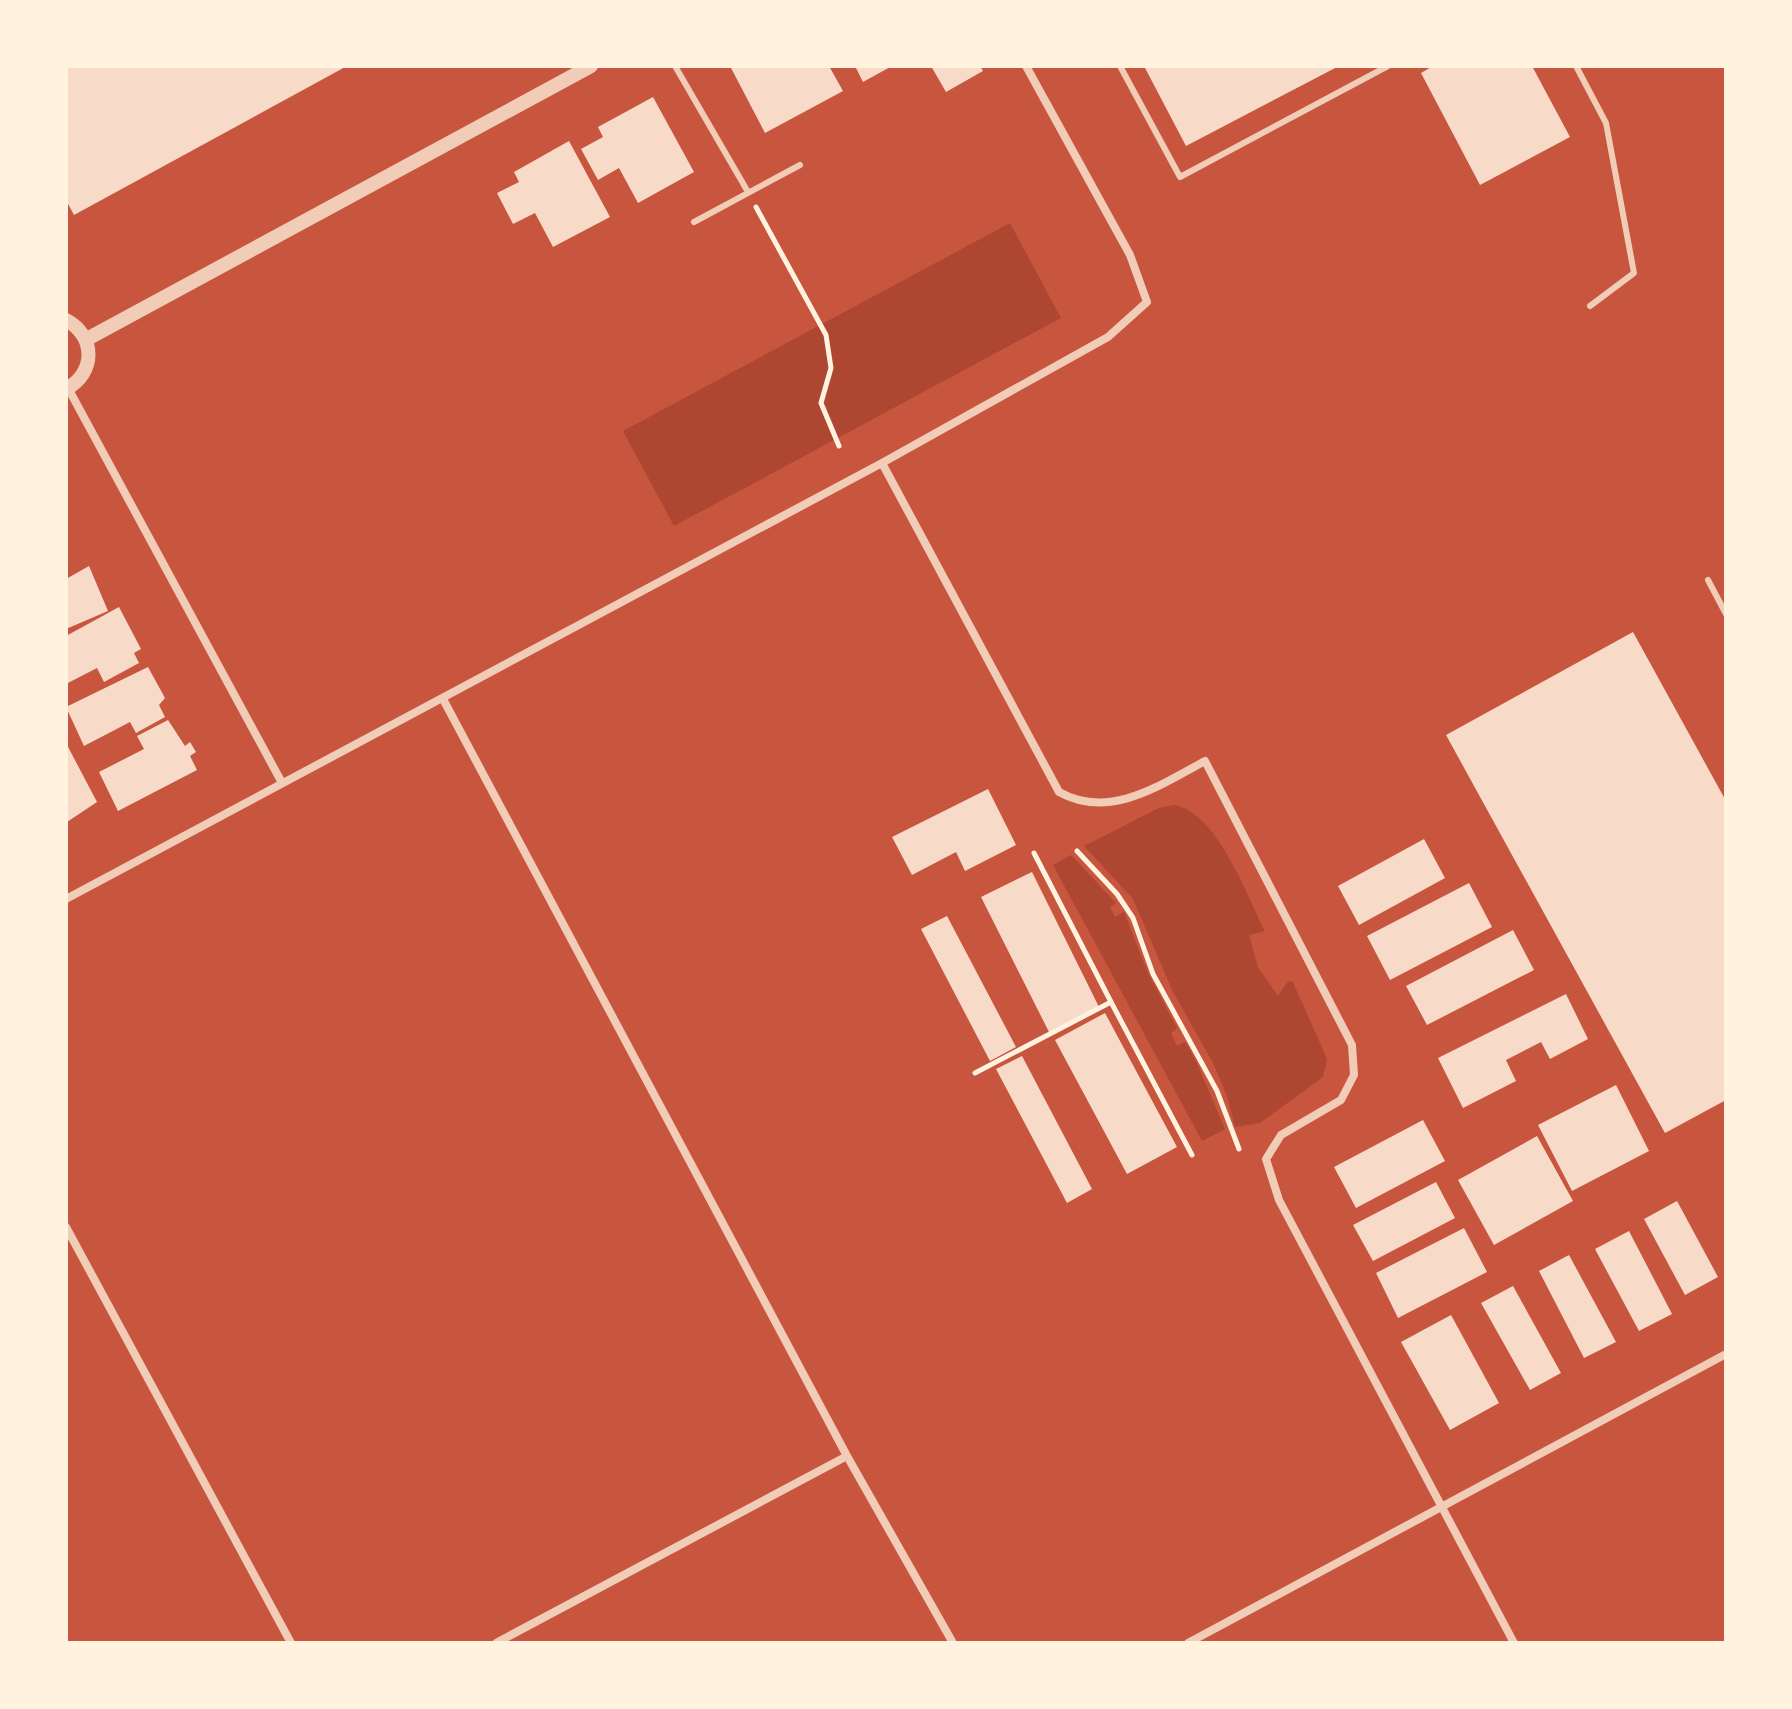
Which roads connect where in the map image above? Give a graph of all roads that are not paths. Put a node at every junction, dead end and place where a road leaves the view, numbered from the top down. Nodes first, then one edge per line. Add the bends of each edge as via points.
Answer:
1 (591, 66) edge
2 (675, 66) edge
3 (1026, 66) edge
4 (1120, 66) edge
5 (1388, 66) edge
6 (1576, 66) edge
7 (800, 165) dead end
8 (748, 192) junction
9 (694, 222) dead end
10 (1590, 306) dead end
11 (66, 320) edge
12 (87, 339) junction
13 (67, 388) edge
14 (882, 463) junction
15 (1708, 580) dead end
16 (1726, 614) edge
17 (443, 699) junction
18 (281, 781) junction
19 (66, 899) edge
20 (66, 1227) edge
21 (1726, 1354) edge
22 (847, 1456) junction
23 (1442, 1509) junction
24 (291, 1643) edge
25 (496, 1643) edge
26 (953, 1643) edge
27 (1188, 1643) edge
28 (1514, 1643) edge

1 - 12 street
2 - 8 lane
3 - 14 street via 1130,255 1147,302 1108,337
4 - 5 lane via 1180,177
6 - 10 lane via 1606,123 1634,273
7 - 8 lane
8 - 9 lane
11 - 12 street
12 - 13 street via 89,362 78,382
13 - 18 street
14 - 17 street
14 - 23 street via 1059,792 1079,803 1105,805 1160,786 1205,761 1352,1045 1354,1075 1341,1100 1281,1135 1266,1159 1279,1200
15 - 16 lane
17 - 18 street
17 - 22 street
18 - 19 street
20 - 24 street
21 - 23 street
22 - 25 street
22 - 26 street
23 - 27 street
23 - 28 street

